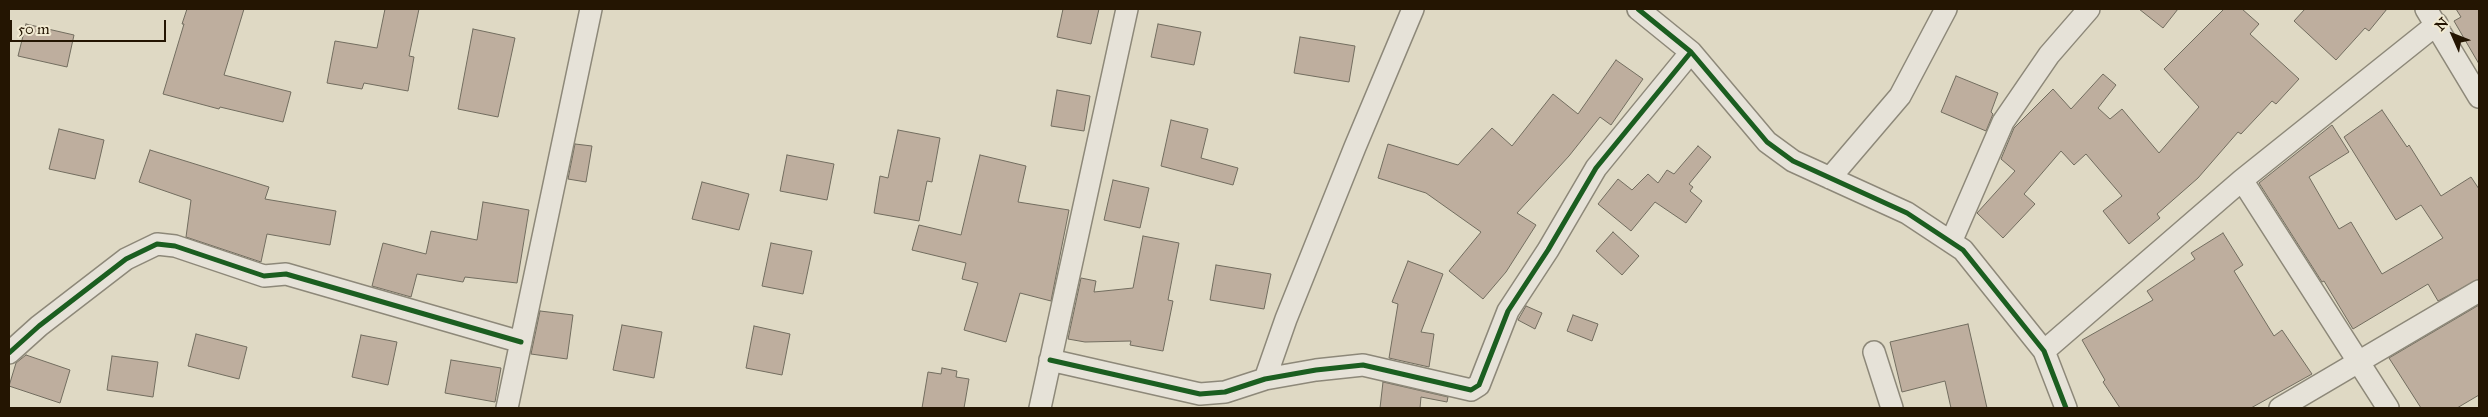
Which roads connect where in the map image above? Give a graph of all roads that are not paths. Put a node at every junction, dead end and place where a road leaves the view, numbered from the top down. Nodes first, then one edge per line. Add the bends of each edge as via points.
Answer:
1 (591, 9) edge
2 (1127, 9) edge
3 (1413, 9) edge
4 (1638, 9) edge
5 (1946, 9) edge
6 (2089, 9) edge
7 (2431, 16) edge
8 (1691, 52) junction
9 (2479, 97) edge
10 (1830, 178) junction
11 (2242, 180) junction
12 (1951, 242) junction
13 (2479, 291) edge
14 (521, 342) junction
15 (2044, 351) junction
16 (1874, 352) dead end
17 (9, 353) edge
18 (1050, 360) junction
19 (2359, 364) junction
20 (1265, 379) junction
21 (507, 408) edge
22 (1040, 408) edge
23 (1892, 408) edge
24 (2066, 408) edge
25 (2280, 408) edge
26 (2388, 408) edge

1 - 14 street
2 - 18 street
3 - 20 street via 1326,219
4 - 8 street
5 - 10 street via 1900,96
6 - 12 street via 2049,55 2003,122
7 - 9 street
7 - 11 street
8 - 10 street via 1768,142 1793,161
8 - 20 street via 1596,168 1508,311 1479,385 1471,390 1363,366
10 - 12 street via 1907,213
11 - 15 street
11 - 19 street
12 - 15 street via 1963,250
13 - 19 street
14 - 17 street via 286,274 264,276 175,246 158,244 126,259
14 - 21 street
15 - 24 street
16 - 23 street
18 - 20 street via 1200,394 1224,392
18 - 22 street
19 - 25 street
19 - 26 street

